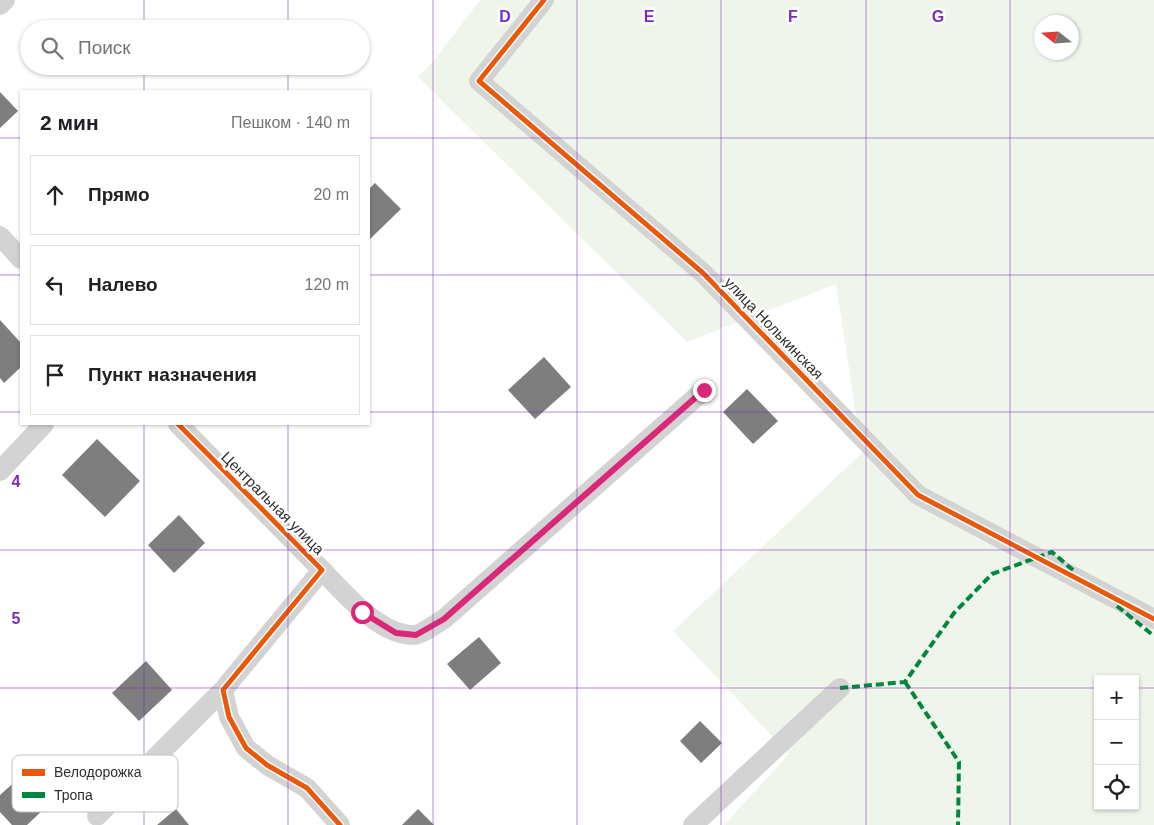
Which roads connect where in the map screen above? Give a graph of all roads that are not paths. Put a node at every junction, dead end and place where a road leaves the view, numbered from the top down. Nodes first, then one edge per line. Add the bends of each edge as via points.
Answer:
1 (5, 0) edge
2 (544, 0) edge
3 (0, 5) edge
4 (0, 236) edge
5 (20, 258) edge
6 (704, 390) dead end
7 (43, 425) edge
8 (179, 425) edge
9 (0, 471) edge
10 (322, 570) junction
11 (1154, 619) edge
12 (840, 688) dead end
13 (223, 690) junction
14 (157, 755) edge
15 (100, 812) edge
16 (96, 816) dead end
17 (340, 825) edge
18 (693, 825) edge

1 - 3 street
2 - 11 street, улица Нолькинская via 479,81 703,273 918,495
4 - 5 street
6 - 10 street via 444,619 416,635 396,633 362,612
7 - 9 street
8 - 10 street, Центральная улица
10 - 13 street, Центральная улица
12 - 18 street
13 - 14 street, Центральная улица
13 - 17 street via 229,717 246,748 267,765 307,788
15 - 16 street, Центральная улица

